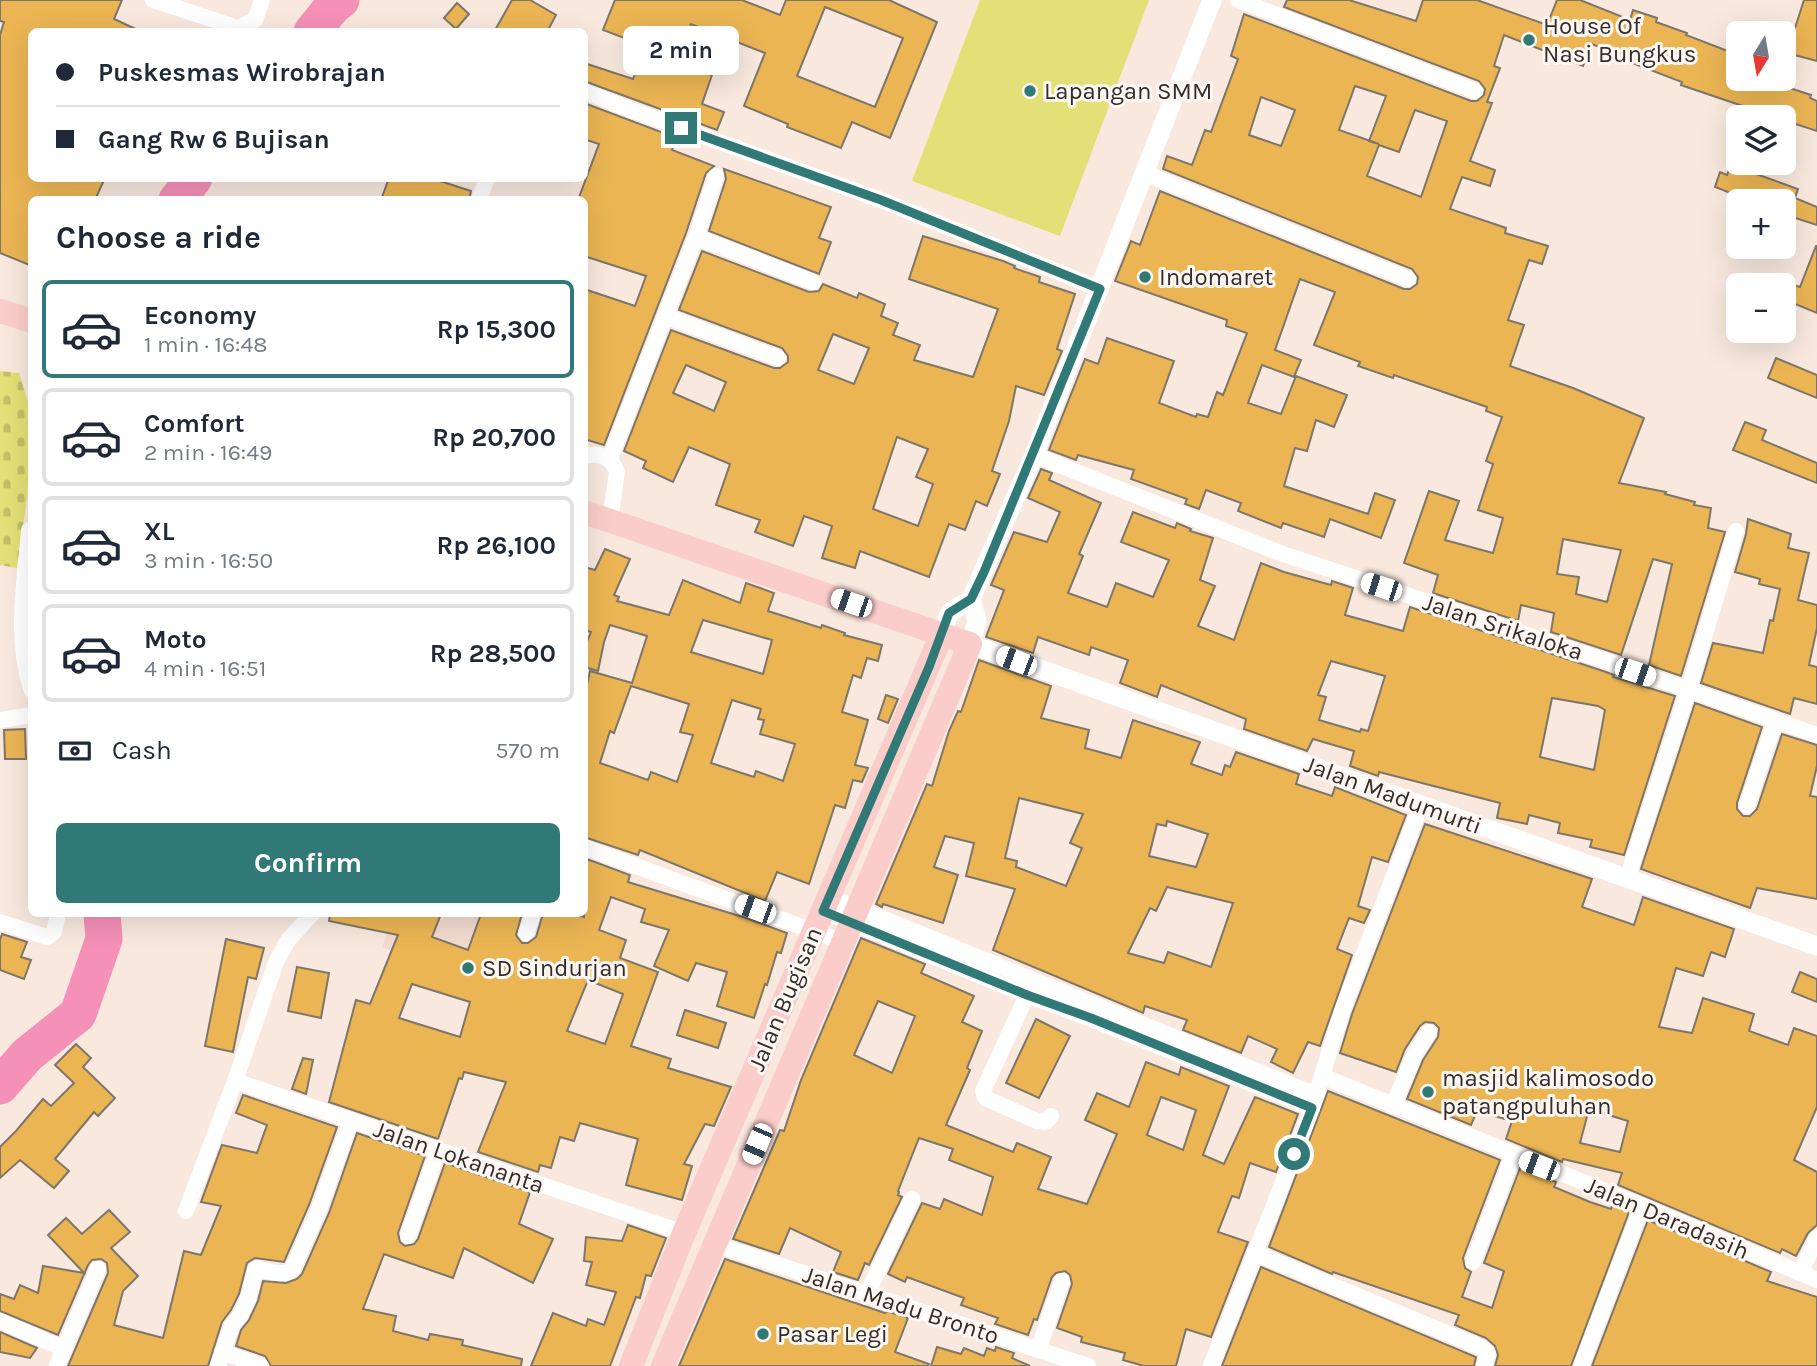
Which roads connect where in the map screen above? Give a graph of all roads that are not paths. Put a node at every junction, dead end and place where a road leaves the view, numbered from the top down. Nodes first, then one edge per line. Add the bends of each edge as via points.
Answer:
1 (153, 0) edge
2 (262, 0) edge
3 (1212, 0) edge
4 (1238, 0) edge
5 (1475, 91) dead end
6 (588, 93) edge
7 (1144, 173) junction
8 (716, 176) dead end
9 (696, 237) junction
10 (1408, 279) dead end
11 (813, 282) dead end
12 (1100, 289) junction
13 (4, 312) edge
14 (665, 316) junction
15 (28, 320) edge
16 (778, 358) dead end
17 (588, 455) edge
18 (1034, 455) junction
19 (610, 458) junction
20 (588, 513) edge
21 (610, 521) junction
22 (1736, 531) dead end
23 (28, 547) edge
24 (971, 599) junction
25 (942, 634) junction
26 (970, 644) junction
27 (28, 680) edge
28 (1688, 691) junction
29 (28, 716) edge
30 (0, 720) edge
31 (1775, 721) junction
32 (1817, 735) edge
33 (1421, 805) junction
34 (1747, 806) dead end
35 (588, 848) edge
36 (1627, 879) junction
37 (822, 913) junction
38 (57, 917) edge
39 (309, 917) edge
40 (532, 917) edge
41 (0, 922) edge
42 (851, 925) junction
43 (526, 933) dead end
44 (1817, 946) edge
45 (1027, 995) junction
46 (1429, 1032) dead end
47 (1322, 1076) junction
48 (235, 1081) junction
49 (1314, 1101) junction
50 (1393, 1106) junction
51 (1051, 1116) dead end
52 (351, 1121) junction
53 (438, 1150) junction
54 (1513, 1156) junction
55 (912, 1199) dead end
56 (1642, 1206) junction
57 (186, 1211) dead end
58 (684, 1233) junction
59 (408, 1236) dead end
60 (1817, 1238) edge
61 (714, 1244) junction
62 (1255, 1253) junction
63 (1474, 1262) dead end
64 (98, 1269) dead end
65 (1800, 1273) junction
66 (1817, 1280) edge
67 (1062, 1281) dead end
68 (867, 1294) junction
69 (0, 1321) edge
70 (64, 1349) junction
71 (1038, 1350) junction
72 (220, 1359) edge
73 (57, 1366) edge
74 (261, 1366) edge
75 (631, 1366) edge
76 (663, 1366) edge
77 (1088, 1366) edge
78 (1211, 1366) edge
79 (1484, 1366) edge
80 (1581, 1366) edge

1 - 2 street via 238,28 255,20
3 - 7 street
4 - 5 street
6 - 12 street via 881,200
7 - 10 street
7 - 12 street
8 - 9 street
9 - 11 street
9 - 14 street
12 - 18 street
13 - 15 main road
14 - 16 street
14 - 19 street
17 - 19 street
18 - 24 street
18 - 28 street, Jalan Srikaloka via 1279,553
19 - 21 street via 617,472
20 - 21 main road
21 - 25 main road
22 - 28 street
23 - 27 street via 23,630
24 - 25 street via 949,613
24 - 26 street via 977,621
25 - 26 main road
25 - 37 main road, Jalan Bugisan
26 - 33 street, Jalan Madumurti
26 - 42 main road, Jalan Bugisan
28 - 31 street, Jalan Srikaloka
28 - 36 street
29 - 30 street
31 - 32 street, Jalan Srikaloka
31 - 34 street
33 - 36 street, Jalan Madumurti
33 - 47 street via 1342,1011
35 - 37 street
36 - 44 street, Jalan Madumurti
37 - 42 street
37 - 58 main road, Jalan Bugisan
38 - 41 street via 54,932 47,937
39 - 48 street via 276,962
40 - 43 street
42 - 45 street
42 - 49 street
42 - 61 main road, Jalan Bugisan
45 - 49 street
45 - 51 street via 983,1091 985,1098 1037,1121 1046,1122
46 - 50 street via 1413,1055
47 - 49 street
47 - 50 street, Jalan Daradasih
48 - 52 street, Jalan Lokananta
48 - 57 street
49 - 62 street
50 - 54 street, Jalan Daradasih
52 - 53 street, Jalan Lokananta
52 - 72 street via 292,1270 287,1274 255,1270 249,1297 232,1325
53 - 58 street, Jalan Lokananta
53 - 59 street
54 - 56 street, Jalan Daradasih
54 - 63 street
55 - 68 street
56 - 65 street, Jalan Daradasih
56 - 80 street
58 - 61 main road
58 - 75 main road, Jalan Bugisan
60 - 65 street
61 - 68 street, Jalan Madu Bronto
61 - 76 main road, Jalan Bugisan
62 - 78 street
62 - 79 street via 1482,1348 1488,1353
64 - 70 street
65 - 66 street, Jalan Daradasih
67 - 71 street
68 - 71 street, Jalan Madu Bronto
69 - 70 street
70 - 73 street
71 - 77 street, Jalan Madu Bronto
72 - 74 street

